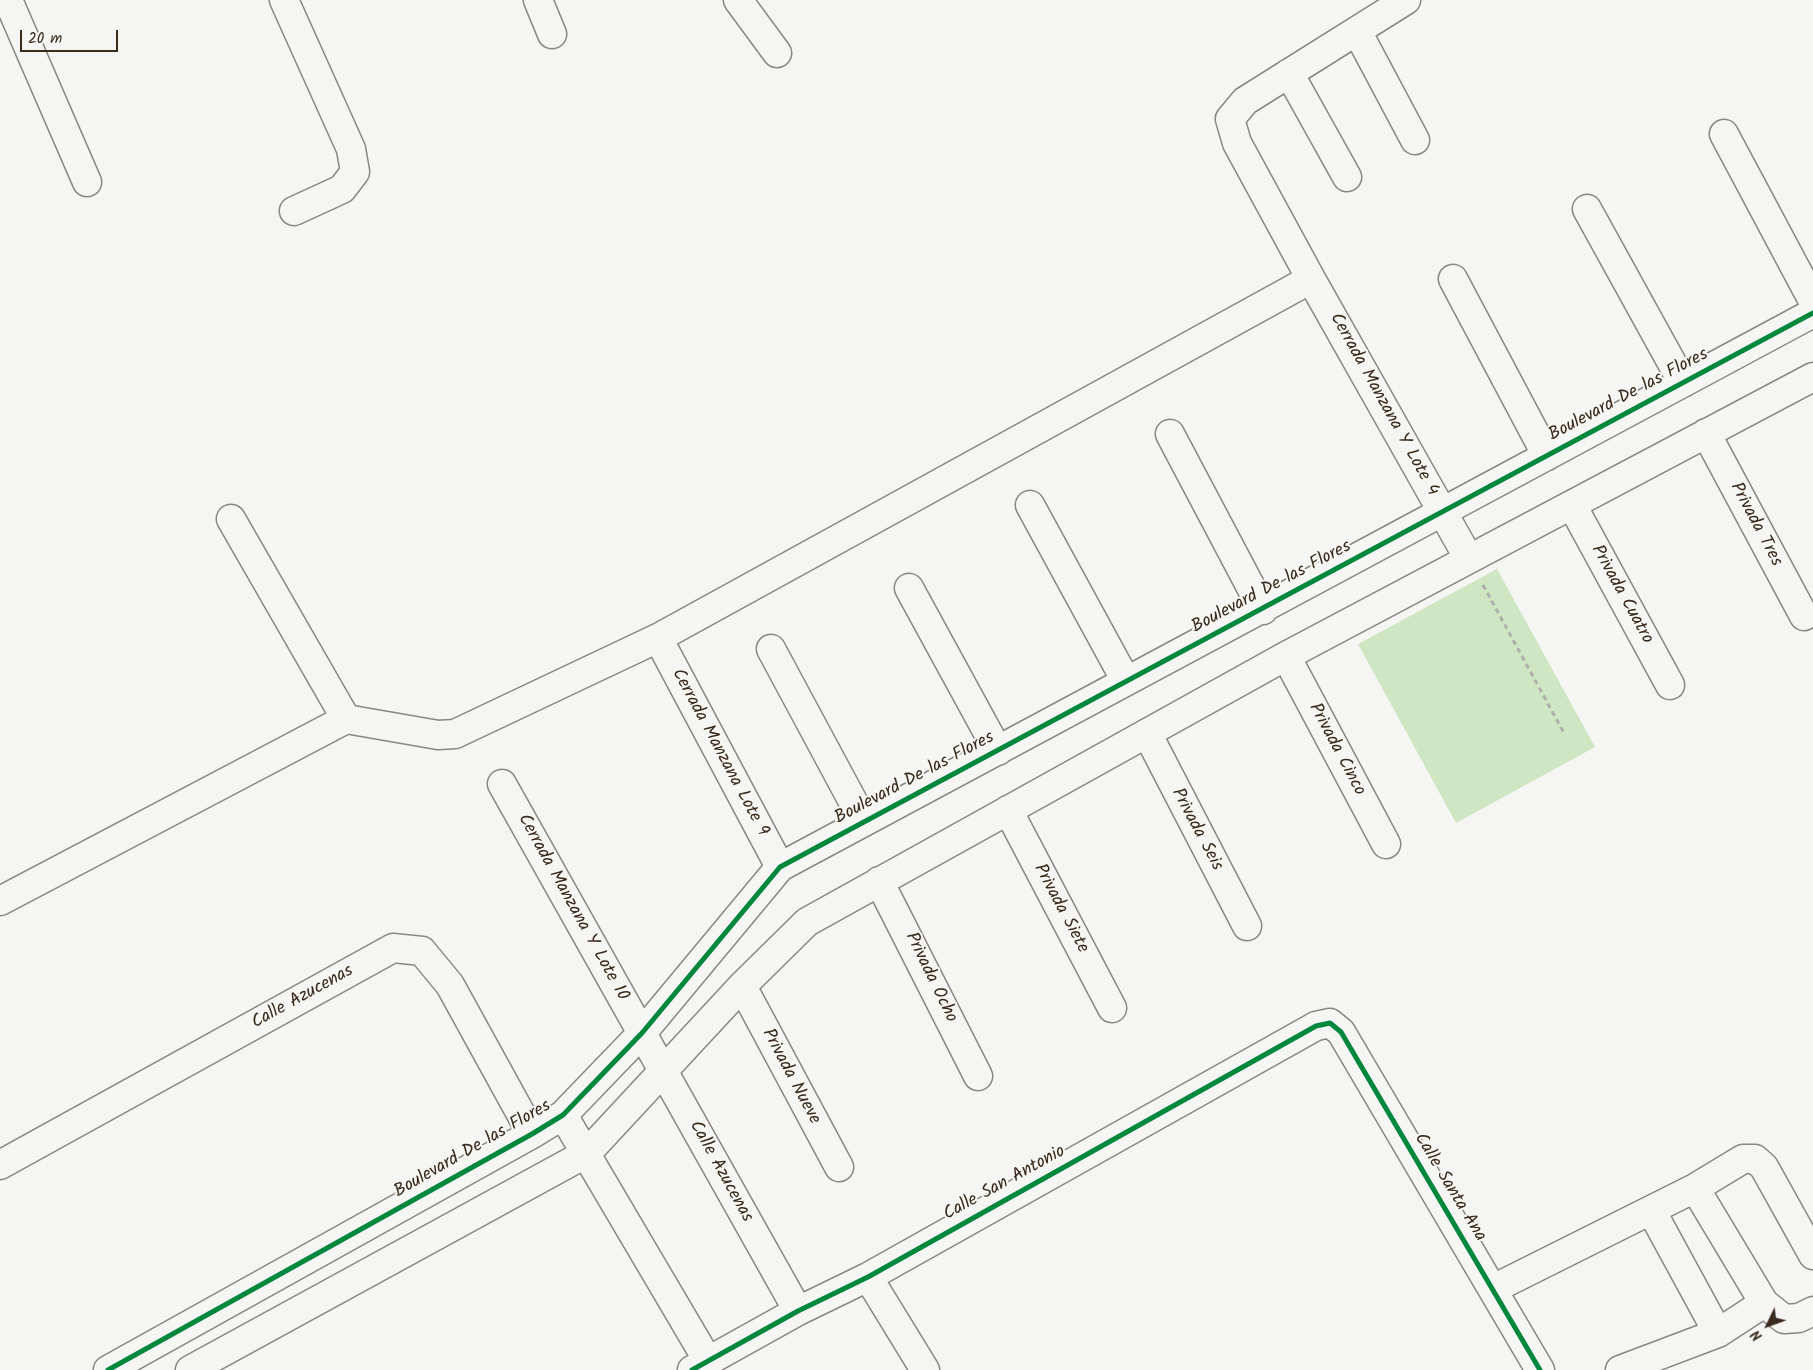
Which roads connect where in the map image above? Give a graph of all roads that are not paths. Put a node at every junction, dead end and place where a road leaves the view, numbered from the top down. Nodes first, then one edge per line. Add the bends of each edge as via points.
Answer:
1 (8, 0) edge
2 (284, 0) edge
3 (538, 0) edge
4 (738, 0) edge
5 (1406, 0) edge
6 (1357, 31) junction
7 (552, 34) dead end
8 (777, 53) dead end
9 (1289, 73) junction
10 (1724, 134) dead end
11 (1415, 140) dead end
12 (1347, 177) dead end
13 (87, 182) dead end
14 (1588, 209) dead end
15 (294, 211) dead end
16 (1311, 279) junction
17 (1453, 279) dead end
18 (1813, 301) edge
19 (1813, 313) edge
20 (1813, 377) edge
21 (1683, 383) junction
22 (1706, 433) junction
23 (1170, 434) dead end
24 (1547, 456) junction
25 (1030, 505) dead end
26 (1572, 505) junction
27 (1443, 511) junction
28 (231, 519) dead end
29 (1469, 558) junction
30 (909, 588) dead end
31 (1263, 610) junction
32 (1804, 616) dead end
33 (658, 638) junction
34 (771, 649) dead end
35 (1286, 656) junction
36 (1126, 681) junction
37 (1670, 685) dead end
38 (346, 719) junction
39 (1147, 733) junction
40 (998, 751) junction
41 (502, 784) dead end
42 (1008, 810) junction
43 (864, 822) junction
44 (1386, 844) dead end
45 (780, 868) junction
46 (879, 882) junction
47 (0, 901) edge
48 (1247, 926) dead end
49 (742, 986) junction
50 (1112, 1008) dead end
51 (1330, 1023) joint
52 (642, 1032) junction
53 (664, 1072) junction
54 (978, 1076) dead end
55 (563, 1115) junction
56 (532, 1134) junction
57 (587, 1153) junction
58 (0, 1165) edge
59 (839, 1167) dead end
60 (1695, 1188) junction
61 (1651, 1210) junction
62 (1813, 1255) edge
63 (868, 1277) junction
64 (1494, 1290) junction
65 (1764, 1303) junction
66 (798, 1311) junction
67 (1813, 1311) edge
68 (1718, 1333) junction
69 (700, 1366) edge
70 (108, 1370) edge
71 (190, 1370) edge
72 (924, 1370) edge
73 (1540, 1370) edge
74 (1620, 1370) edge

1 - 13 street
2 - 15 street via 351,149 355,172 342,189
3 - 7 street
4 - 8 street
5 - 6 street
6 - 9 street
6 - 11 street
9 - 12 street
9 - 16 street, Cerrada Manzana Y Lote 4 via 1245,101 1230,119 1237,143
10 - 18 street
14 - 21 street
16 - 27 street, Cerrada Manzana Y Lote 4
16 - 33 street
17 - 24 street
19 - 21 street, Boulevard De las Flores
20 - 22 street
21 - 24 street, Boulevard De las Flores
22 - 26 street
22 - 32 street, Privada Tres
23 - 31 street
24 - 27 street, Boulevard De las Flores
25 - 36 street
26 - 29 street
26 - 37 street, Privada Cuatro
27 - 29 street, Cerrada Manzana Y Lote 4
27 - 31 street, Boulevard De las Flores
28 - 38 street
29 - 35 street
30 - 40 street
31 - 36 street, Boulevard De las Flores
33 - 38 street via 455,734 438,735
33 - 45 street, Cerrada Manzana Lote 9
34 - 43 street
35 - 39 street
35 - 44 street, Privada Cinco
36 - 40 street, Boulevard De las Flores
38 - 47 street
39 - 42 street
39 - 48 street, Privada Seis
40 - 43 street, Boulevard De las Flores
41 - 52 street, Cerrada Manzana Y Lote 10
42 - 46 street
42 - 50 street, Privada Siete
43 - 45 street, Boulevard De las Flores
45 - 52 street, Boulevard De las Flores
46 - 49 street via 807,922
46 - 54 street, Privada Ocho
49 - 53 street
49 - 59 street, Privada Nueve
51 - 63 street, Calle San Antonio via 1316,1026
51 - 64 street, Calle Santa Ana via 1341,1032
52 - 53 street, Calle Azucenas
52 - 55 street, Boulevard De las Flores
53 - 57 street
53 - 66 street, Calle Azucenas
55 - 56 street, Boulevard De las Flores
55 - 57 street
56 - 58 street, Calle Azucenas via 450,985 422,951 392,948
56 - 70 street, Boulevard De las Flores
57 - 69 street
57 - 71 street
60 - 61 street
60 - 62 street via 1743,1159 1755,1159 1764,1167
60 - 65 street
61 - 64 street
61 - 68 street
63 - 66 street, Calle San Antonio
63 - 72 street
64 - 73 street, Calle Santa Ana
65 - 67 street via 1784,1319 1798,1318
65 - 68 street
66 - 69 street, Calle San Antonio
68 - 74 street

